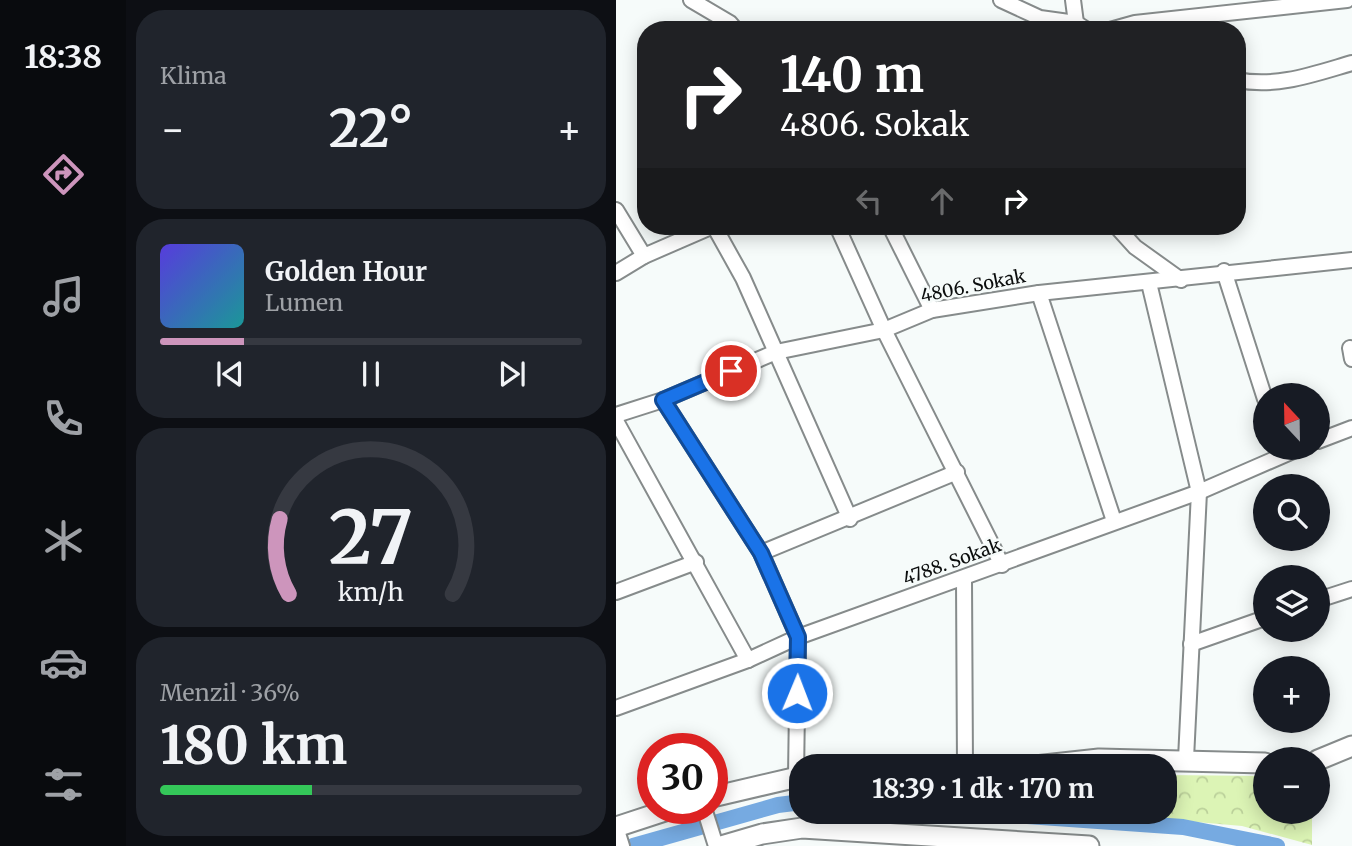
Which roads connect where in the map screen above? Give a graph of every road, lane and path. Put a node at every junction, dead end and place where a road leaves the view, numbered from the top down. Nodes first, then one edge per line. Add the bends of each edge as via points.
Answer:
1 (691, 0) edge
2 (1001, 0) edge
3 (1073, 0) edge
4 (1347, 0) edge
5 (725, 21) edge
6 (1054, 21) edge
7 (1080, 21) edge
8 (1153, 21) edge
9 (1352, 63) edge
10 (1246, 82) edge
11 (616, 209) edge
12 (693, 235) edge
13 (719, 235) edge
14 (841, 235) edge
15 (894, 235) edge
16 (1124, 235) edge
17 (644, 256) junction
18 (1352, 260) edge
19 (1224, 271) junction
20 (616, 273) edge
21 (1181, 280) junction
22 (1149, 283) junction
23 (1039, 293) junction
24 (932, 310) junction
25 (884, 330) junction
26 (776, 352) junction
27 (1260, 383) edge
28 (663, 400) junction
29 (616, 415) edge
30 (616, 421) edge
31 (1352, 428) edge
32 (1330, 436) edge
33 (1264, 460) edge
34 (957, 471) junction
35 (1199, 492) junction
36 (850, 519) junction
37 (1114, 521) junction
38 (761, 553) junction
39 (696, 562) junction
40 (1002, 565) junction
41 (964, 580) junction
42 (1352, 589) edge
43 (616, 592) edge
44 (1330, 596) edge
45 (1253, 622) edge
46 (798, 637) junction
47 (1191, 644) junction
48 (748, 660) junction
49 (616, 708) edge
50 (1352, 746) edge
51 (799, 754) edge
52 (965, 754) edge
53 (1330, 755) edge
54 (1177, 759) edge
55 (1186, 759) junction
56 (1253, 762) edge
57 (789, 779) edge
58 (728, 800) edge
59 (641, 824) edge
60 (711, 824) edge
61 (618, 835) edge
62 (865, 839) edge
63 (716, 842) edge
64 (1042, 844) edge
65 (1089, 846) edge

1 - 5 street
2 - 6 street
3 - 7 street
4 - 8 street
9 - 10 street via 1299,79
11 - 17 street
12 - 17 street
13 - 26 street
14 - 25 street
15 - 24 street
16 - 21 street
17 - 20 street
18 - 19 street, 4806. Sokak
19 - 21 street, 4806. Sokak
19 - 27 street
21 - 22 street, 4806. Sokak
22 - 23 street, 4806. Sokak
22 - 35 street
23 - 24 street, 4806. Sokak
23 - 37 street
24 - 25 street, 4806. Sokak
25 - 26 street, 4806. Sokak
25 - 34 street
26 - 28 street, 4806. Sokak
26 - 36 street
28 - 29 street, 4806. Sokak
28 - 38 street
30 - 39 street
31 - 32 street
33 - 35 street, 4788. Sokak
34 - 36 street
34 - 40 street
35 - 37 street, 4788. Sokak
35 - 47 street
36 - 38 street
37 - 40 street, 4788. Sokak
38 - 46 street
39 - 43 street
39 - 48 street
40 - 41 street, 4788. Sokak
41 - 46 street, 4788. Sokak
41 - 52 street
42 - 44 street
45 - 47 street
46 - 48 street, 4788. Sokak
46 - 51 street
47 - 55 street
48 - 49 street, 4788. Sokak
50 - 53 street
54 - 55 street
55 - 56 street
57 - 58 street
59 - 61 street
60 - 63 street
62 - 63 street via 802,828
62 - 64 street
64 - 65 street

